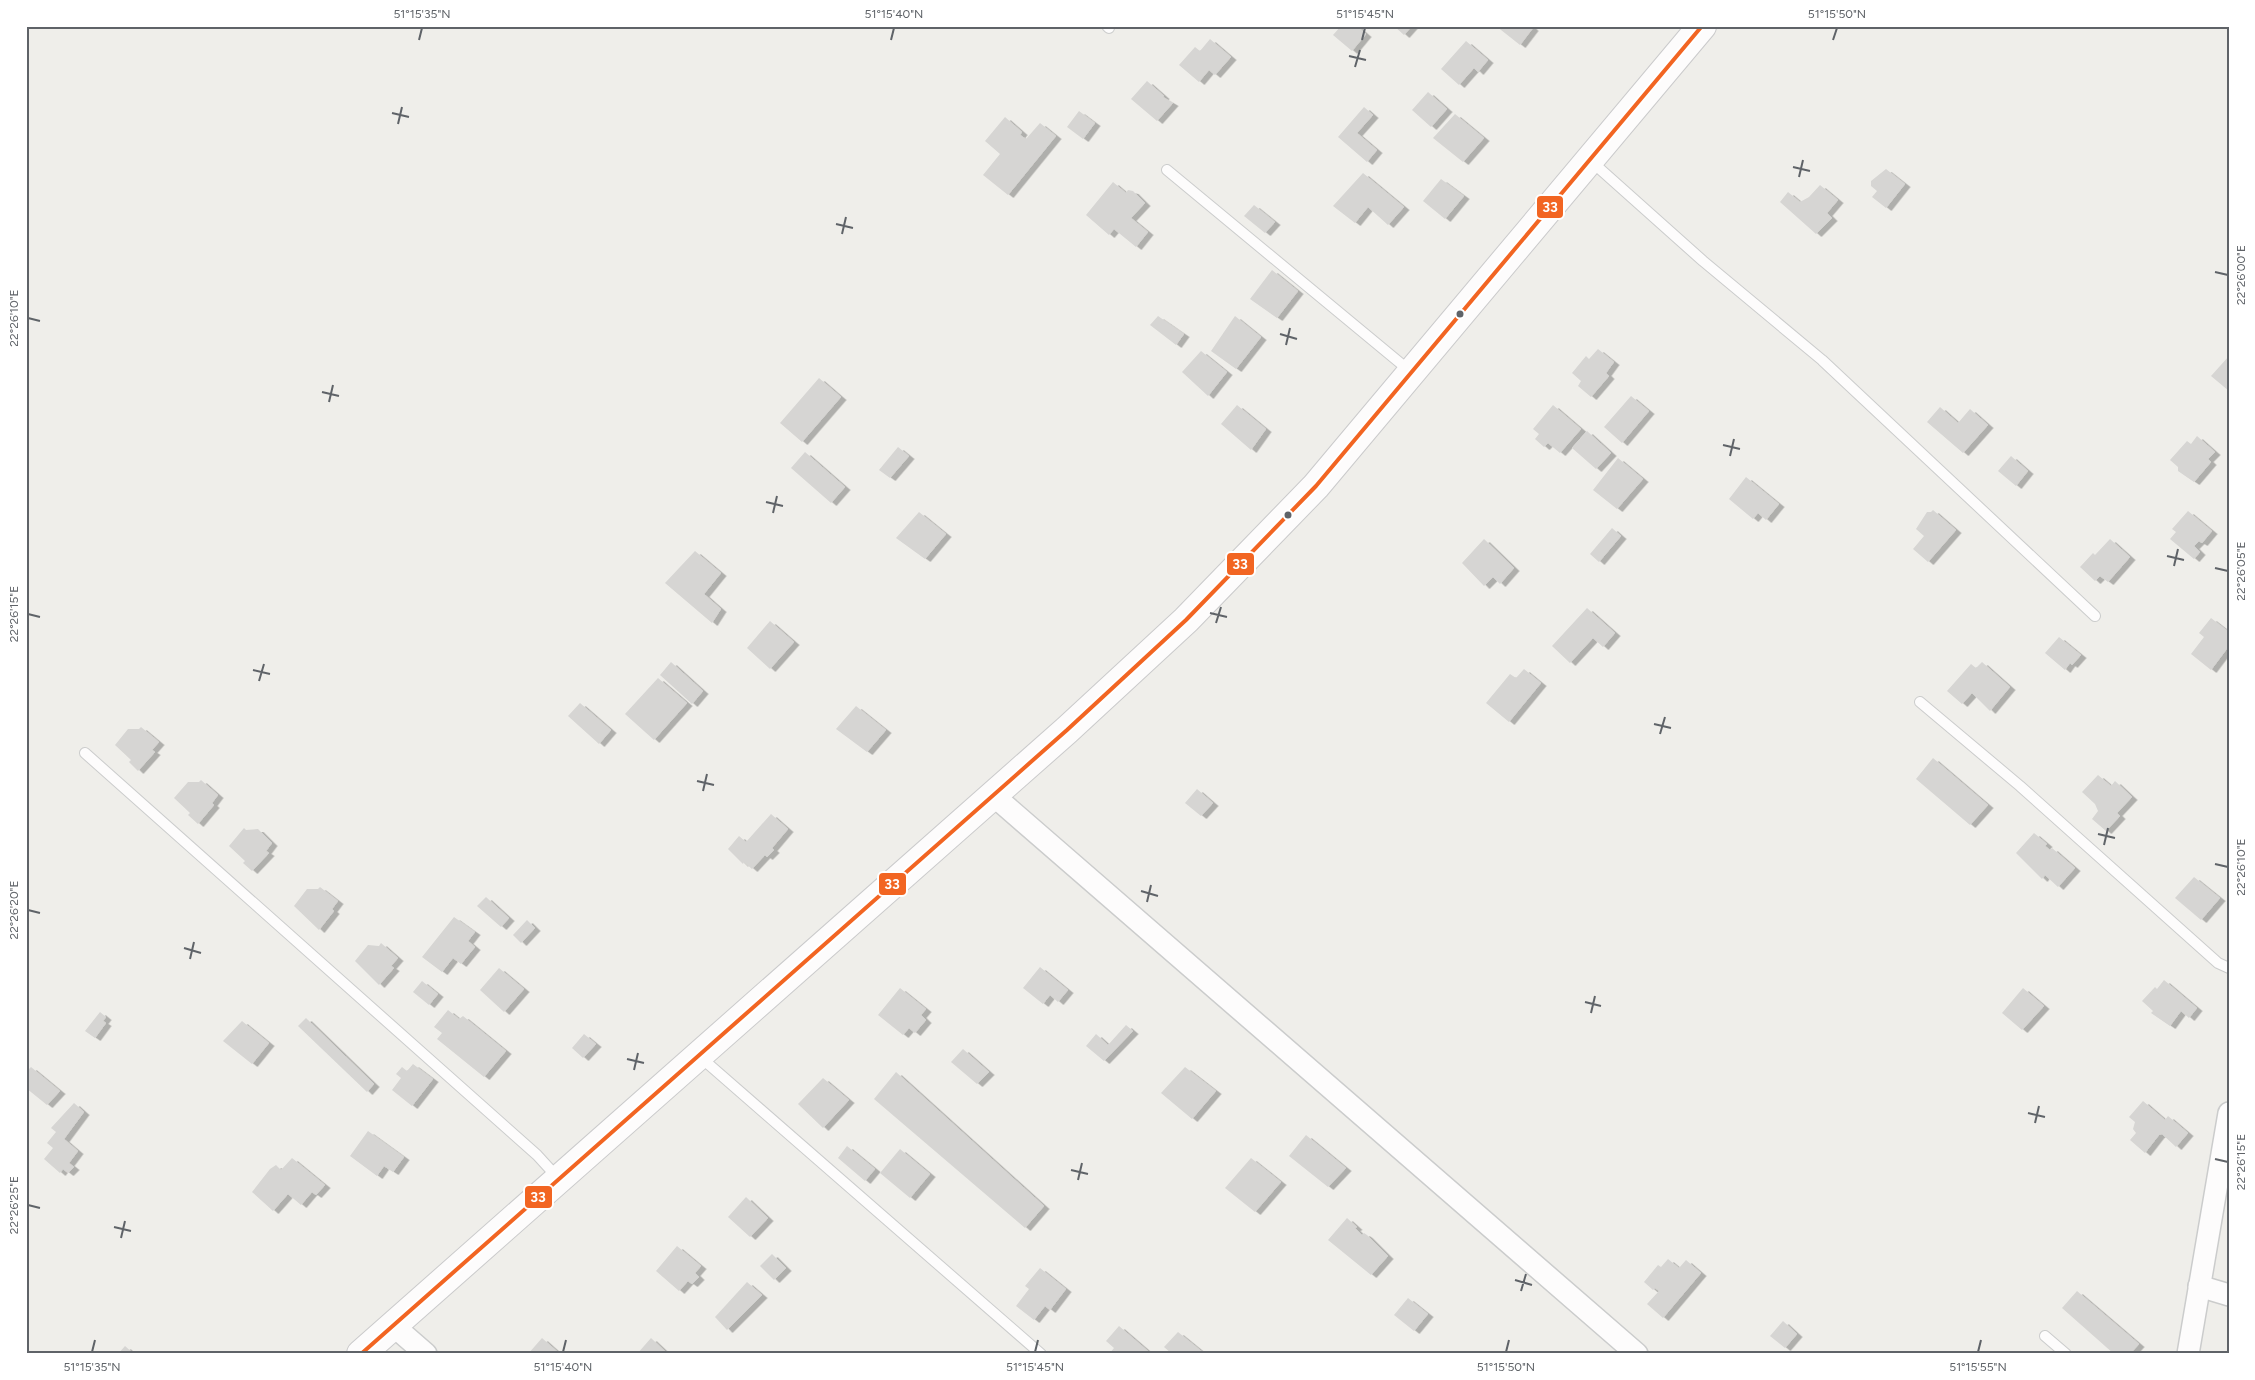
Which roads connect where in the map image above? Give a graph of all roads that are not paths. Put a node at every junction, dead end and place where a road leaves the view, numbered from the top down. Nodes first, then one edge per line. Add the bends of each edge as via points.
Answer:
1 (1702, 26) edge
2 (1590, 160) junction
3 (1167, 170) dead end
4 (1412, 372) junction
5 (2095, 616) dead end
6 (1920, 702) dead end
7 (85, 754) dead end
8 (995, 794) junction
9 (2229, 968) edge
10 (700, 1054) junction
11 (2229, 1113) edge
12 (559, 1179) junction
13 (2199, 1286) junction
14 (2229, 1295) edge
15 (395, 1324) junction
16 (2045, 1336) dead end
17 (361, 1354) edge
18 (426, 1354) edge
19 (1041, 1354) edge
20 (1637, 1354) edge
21 (2066, 1354) edge
22 (2188, 1354) edge

1 - 2 main road
2 - 4 main road
2 - 5 lane via 1703,261 1822,360
3 - 4 lane
4 - 8 main road via 1316,486 1225,581 1130,673
6 - 9 lane via 2020,786 2218,963
7 - 12 lane via 536,1155
8 - 10 main road
8 - 20 street
10 - 12 main road
10 - 19 lane
11 - 13 street
12 - 15 main road
13 - 14 street
13 - 22 street
15 - 17 main road
15 - 18 street
16 - 21 lane

